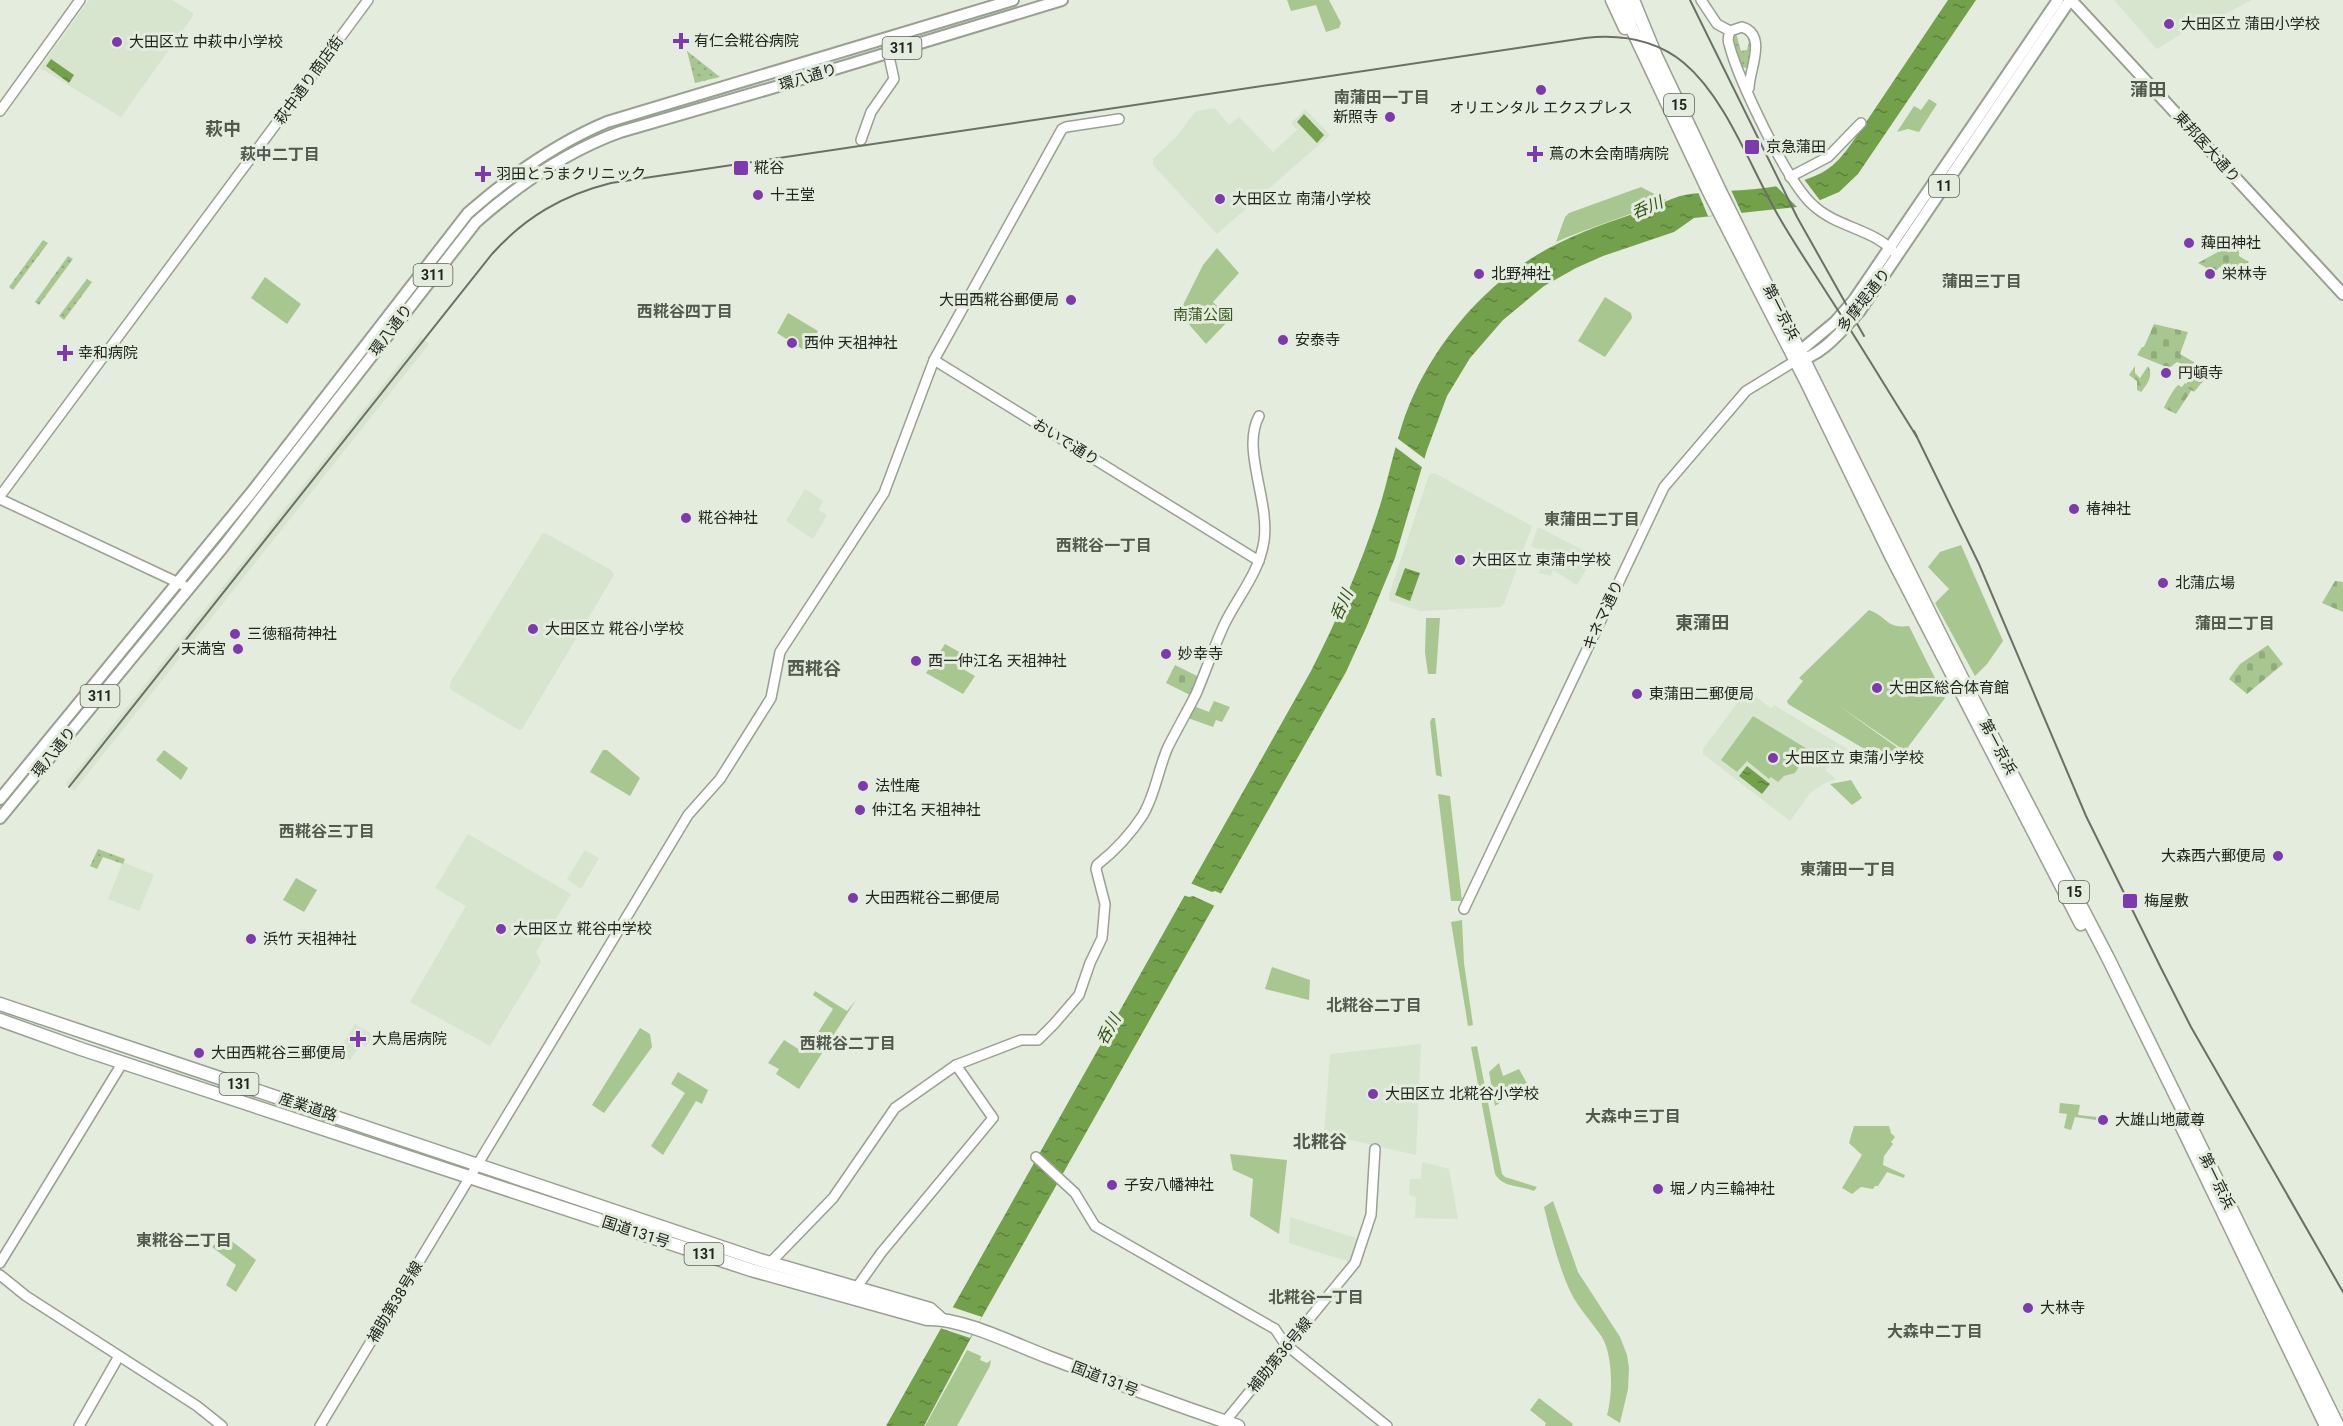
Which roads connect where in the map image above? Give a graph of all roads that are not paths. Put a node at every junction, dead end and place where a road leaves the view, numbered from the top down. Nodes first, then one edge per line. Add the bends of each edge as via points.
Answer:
1 (80, 0) edge
2 (368, 0) edge
3 (1013, 0) edge
4 (1062, 0) edge
5 (1612, 0) edge
6 (1622, 0) edge
7 (1633, 0) edge
8 (1638, 0) edge
9 (1701, 0) edge
10 (2058, 0) edge
11 (2070, 0) edge
12 (1640, 19) junction
13 (1730, 31) junction
14 (888, 52) junction
15 (1644, 53) junction
16 (1751, 70) junction
17 (1739, 71) junction
18 (1749, 94) junction
19 (0, 111) edge
20 (1119, 119) dead end
21 (1861, 123) dead end
22 (861, 140) dead end
23 (1792, 178) junction
24 (1715, 191) junction
25 (1893, 251) junction
26 (2343, 294) edge
27 (1800, 357) junction
28 (934, 360) junction
29 (1259, 416) dead end
30 (0, 498) edge
31 (1259, 561) junction
32 (178, 582) junction
33 (189, 588) junction
34 (0, 799) edge
35 (0, 818) edge
36 (1464, 909) dead end
37 (0, 1004) edge
38 (0, 1020) edge
39 (123, 1062) junction
40 (956, 1065) junction
41 (1375, 1149) dead end
42 (1036, 1157) dead end
43 (479, 1164) junction
44 (471, 1178) junction
45 (0, 1263) edge
46 (770, 1263) junction
47 (0, 1275) edge
48 (857, 1287) junction
49 (943, 1319) junction
50 (1288, 1346) junction
51 (119, 1356) junction
52 (1228, 1425) edge
53 (79, 1426) edge
54 (222, 1426) edge
55 (320, 1426) edge
56 (1387, 1426) edge
57 (2326, 1426) edge
58 (2338, 1426) edge

1 - 19 street
2 - 30 street, 萩中通り商店街
3 - 32 main road, 環八通り / 311 via 607,122 522,170 468,213
4 - 14 main road, 環八通り / 311
5 - 15 highway via 1627,32
6 - 15 highway, 第一京浜 / 15
7 - 12 highway, 第一京浜 / 15
8 - 12 highway
9 - 13 street via 1717,24
10 - 25 main road, 多摩堤通り / 11
11 - 25 main road, 多摩堤通り / 11
11 - 26 main road, 東邦医大通り / 11
12 - 24 highway, 第一京浜 / 15
13 - 16 street via 1742,27 1751,32 1756,46
13 - 17 street via 1728,43
14 - 22 street via 894,79 871,112
14 - 33 main road, 環八通り / 311 via 608,136 536,176 498,203 476,222
15 - 24 highway, 第一京浜 / 15
16 - 17 street
16 - 18 street
17 - 18 street
18 - 23 street
20 - 28 street, 補助第38号線 via 1062,129
21 - 23 street via 1828,157
23 - 25 street via 1812,205 1880,240
24 - 27 highway, 第一京浜 / 15
25 - 27 main road, 多摩堤通り / 11 via 1846,310
27 - 36 street, キネマ通り via 1746,391 1664,487
27 - 57 highway, 第一京浜 / 15 via 1960,693 2096,951
27 - 58 highway, 第一京浜 / 15 via 2107,956
28 - 31 street, おいで通り
28 - 43 street, 補助第38号線 via 884,493 780,652 771,698 720,779 688,815
29 - 31 street via 1252,436 1266,516
30 - 32 street
31 - 40 street via 1168,748 1143,815 1120,847 1097,865 1105,904 1102,938 1078,995 1038,1040 1021,1040
32 - 33 street
32 - 34 main road, 環八通り / 311
33 - 35 main road, 環八通り / 311
37 - 43 highway, 産業道路 / 131
38 - 39 highway, 産業道路 / 131
39 - 44 highway, 産業道路 / 131
39 - 45 street
40 - 46 street via 895,1108 832,1198
40 - 48 street via 993,1118
41 - 50 street, 補助第36号線 via 1371,1215 1355,1263
42 - 50 street via 1075,1193 1095,1226 1275,1329
43 - 44 street, 補助第38号線
43 - 46 highway, 国道131号 / 131
44 - 49 highway, 国道131号 / 131 via 751,1270
44 - 55 street, 補助第38号線
46 - 48 highway, 国道131号 / 131
47 - 51 street
48 - 49 highway, 国道131号 / 131 via 930,1309
49 - 52 highway, 国道131号 / 131
50 - 52 street, 補助第36号線
50 - 56 street
51 - 53 street
51 - 54 street

